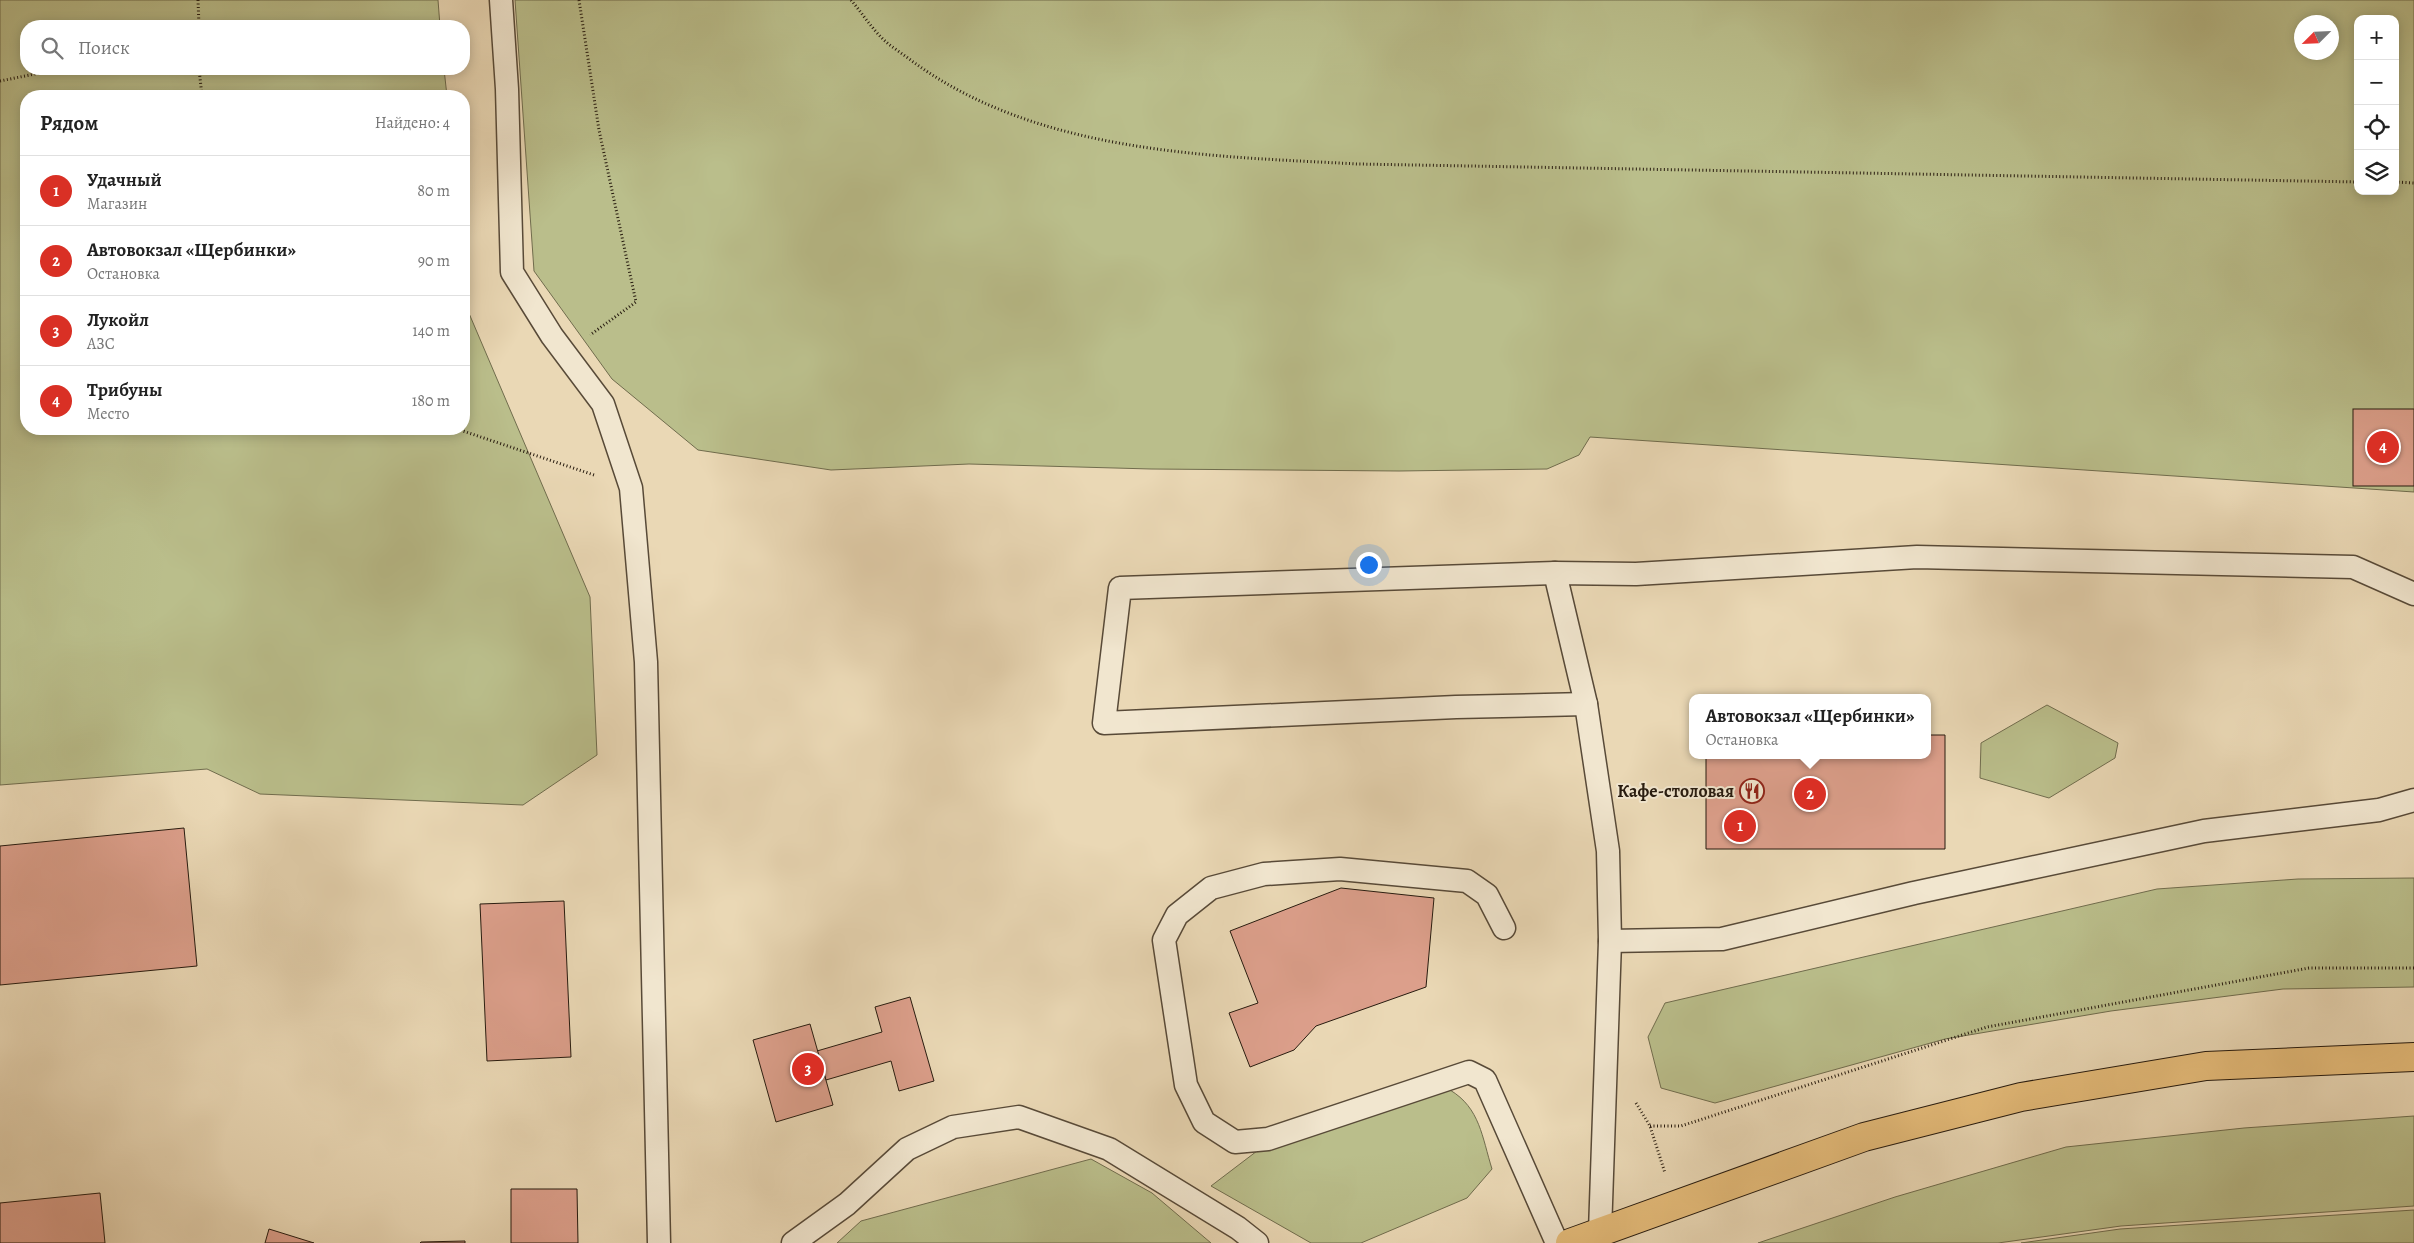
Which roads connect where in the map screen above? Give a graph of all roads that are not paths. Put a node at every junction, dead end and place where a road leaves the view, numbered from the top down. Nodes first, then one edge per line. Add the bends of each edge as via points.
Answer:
1 (501, 0) edge
2 (1555, 573) junction
3 (2414, 594) edge
4 (1586, 704) junction
5 (2414, 800) edge
6 (1504, 928) dead end
7 (1610, 941) junction
8 (2414, 1057) edge
9 (1600, 1232) junction
10 (659, 1243) edge
11 (792, 1243) edge
12 (1257, 1243) edge
13 (1557, 1243) edge
14 (1570, 1243) edge

1 - 10 lane via 512,272 603,404 631,488 646,662
2 - 3 lane via 1636,574 1917,557 2314,566 2354,567
2 - 4 lane
2 - 4 lane via 1120,588 1104,723
4 - 7 lane via 1608,851
5 - 7 lane via 2379,810 2204,831 1914,893 1722,939
6 - 13 lane via 1487,895 1467,881 1340,869 1264,874 1211,888 1177,915 1164,940 1186,1085 1204,1122 1235,1142 1268,1140 1469,1072 1485,1080
7 - 9 lane
8 - 9 main road via 2206,1066 2022,1097 1864,1137
9 - 14 main road
11 - 12 lane via 847,1204 907,1149 953,1127 1019,1117 1109,1149

